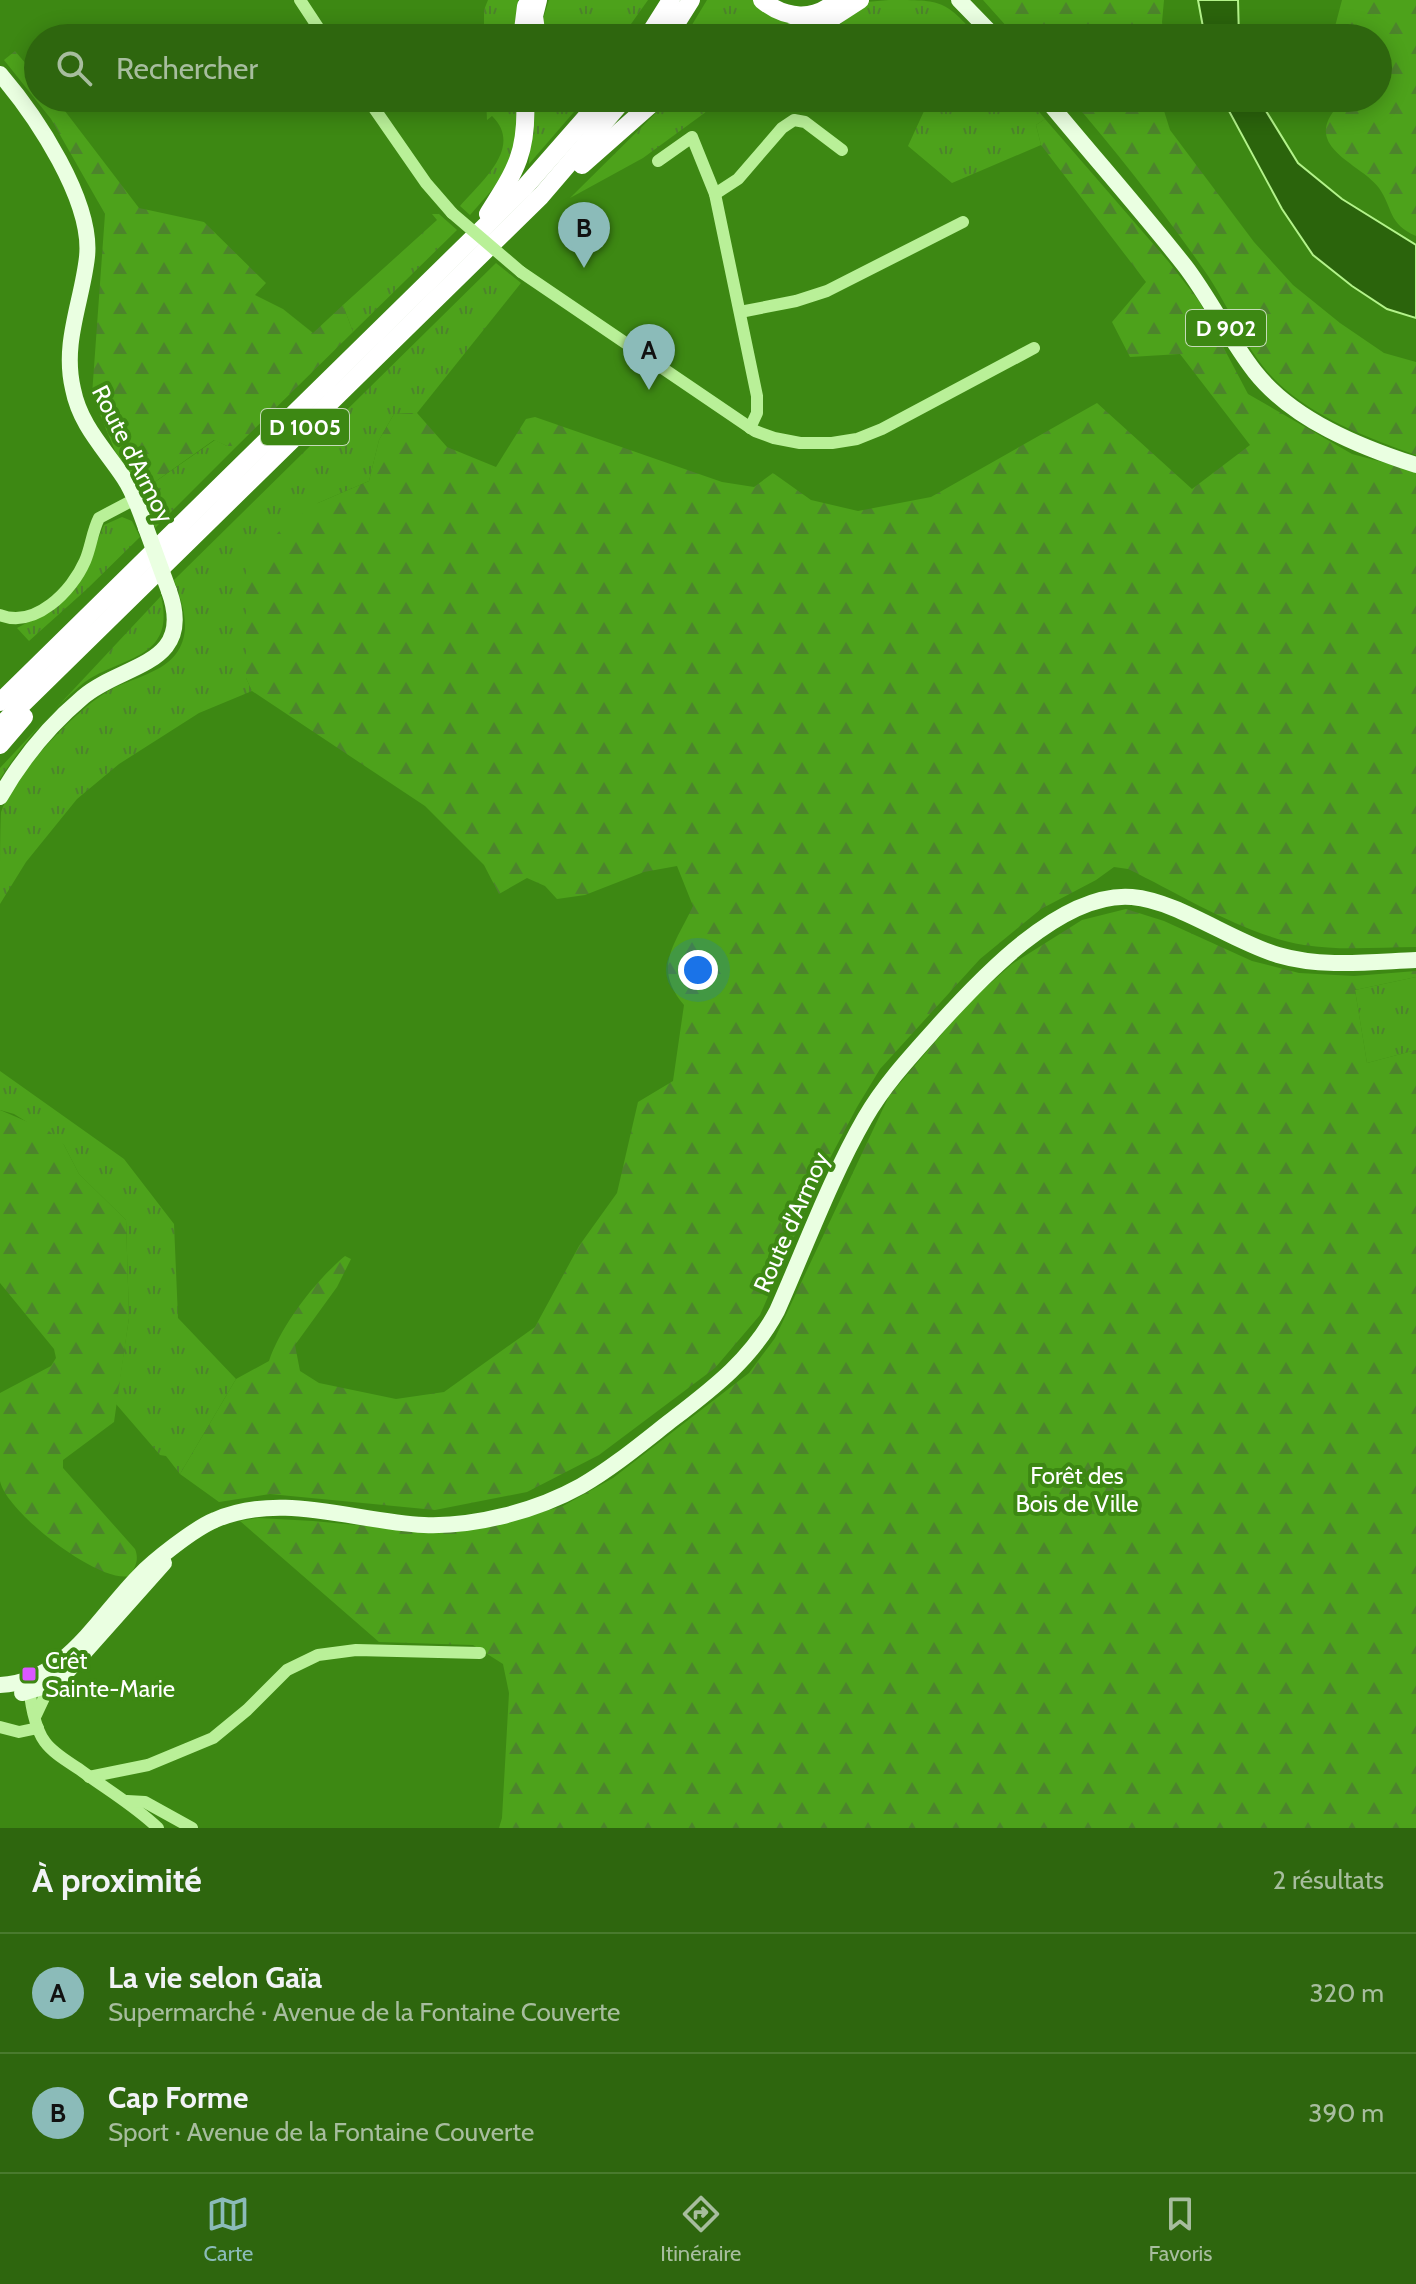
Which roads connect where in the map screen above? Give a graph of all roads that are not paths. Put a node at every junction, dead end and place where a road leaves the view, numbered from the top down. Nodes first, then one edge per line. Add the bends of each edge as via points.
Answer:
1 (300, 0) edge
2 (528, 0) edge
3 (538, 0) edge
4 (691, 0) edge
5 (762, 0) edge
6 (837, 0) edge
7 (860, 0) edge
8 (959, 0) edge
9 (667, 6) edge
10 (316, 24) edge
11 (522, 24) edge
12 (535, 24) edge
13 (650, 24) edge
14 (656, 24) edge
15 (676, 24) edge
16 (819, 24) edge
17 (982, 24) edge
18 (0, 74) edge
19 (24, 108) edge
20 (27, 112) edge
21 (377, 112) edge
22 (525, 112) edge
23 (591, 112) edge
24 (613, 112) edge
25 (642, 112) edge
26 (1057, 112) edge
27 (842, 150) dead end
28 (658, 161) dead end
29 (715, 194) junction
30 (514, 222) junction
31 (963, 222) dead end
32 (469, 243) junction
33 (740, 312) junction
34 (1034, 348) dead end
35 (750, 428) junction
36 (1416, 465) edge
37 (135, 499) junction
38 (0, 615) edge
39 (95, 633) junction
40 (69, 634) junction
41 (0, 688) edge
42 (0, 702) edge
43 (0, 726) edge
44 (0, 745) edge
45 (0, 797) edge
46 (1416, 960) edge
47 (480, 1653) dead end
48 (35, 1684) junction
49 (0, 1685) edge
50 (0, 1694) edge
51 (37, 1722) junction
52 (0, 1727) edge
53 (89, 1777) junction
54 (127, 1801) junction
55 (158, 1828) edge
56 (192, 1828) edge

1 - 10 street
2 - 11 highway
3 - 12 highway
4 - 15 highway
5 - 6 highway via 781,12 806,16
7 - 16 highway
8 - 17 main road
9 - 13 highway
9 - 14 highway
18 - 19 main road, Route d'Armoy
20 - 37 main road, Route d'Armoy via 83,210 86,225 87,255 70,342 72,389 90,432
21 - 35 street, bridge via 452,213 521,272
22 - 32 highway via 518,163
23 - 32 highway, D 1005
24 - 30 highway, D 1005
25 - 30 highway
26 - 36 main road, D 902 via 1187,269 1266,384 1313,419
27 - 29 street via 805,122 794,120 738,179
28 - 29 street via 692,137
29 - 33 street
30 - 39 highway, D 1005
31 - 33 street via 827,291
32 - 40 highway, D 1005
33 - 35 street via 758,404
34 - 35 street via 857,439 800,443
37 - 38 street via 99,518 77,575 45,608 23,618
37 - 45 main road, Route d'Armoy, bridge via 174,607 170,639 149,663 84,696 24,761
39 - 43 highway, D 1005
39 - 44 highway, D 1005
40 - 41 highway, D 1005
40 - 42 highway, D 1005
46 - 48 main road, Route d'Armoy via 1307,961 1260,949 1143,899 1116,897 1086,905 996,964 889,1082 864,1119 777,1311 752,1351 713,1389 599,1475 546,1501 445,1525 288,1508 243,1511 205,1524 173,1549 74,1665 60,1677
47 - 53 street via 356,1650 318,1655 287,1670 213,1738 148,1765
48 - 49 main road, Route d'Armoy
48 - 50 main road
48 - 51 street via 30,1703
51 - 52 street via 19,1732
51 - 53 street via 51,1749
53 - 54 street
54 - 55 street
54 - 56 street via 145,1802

